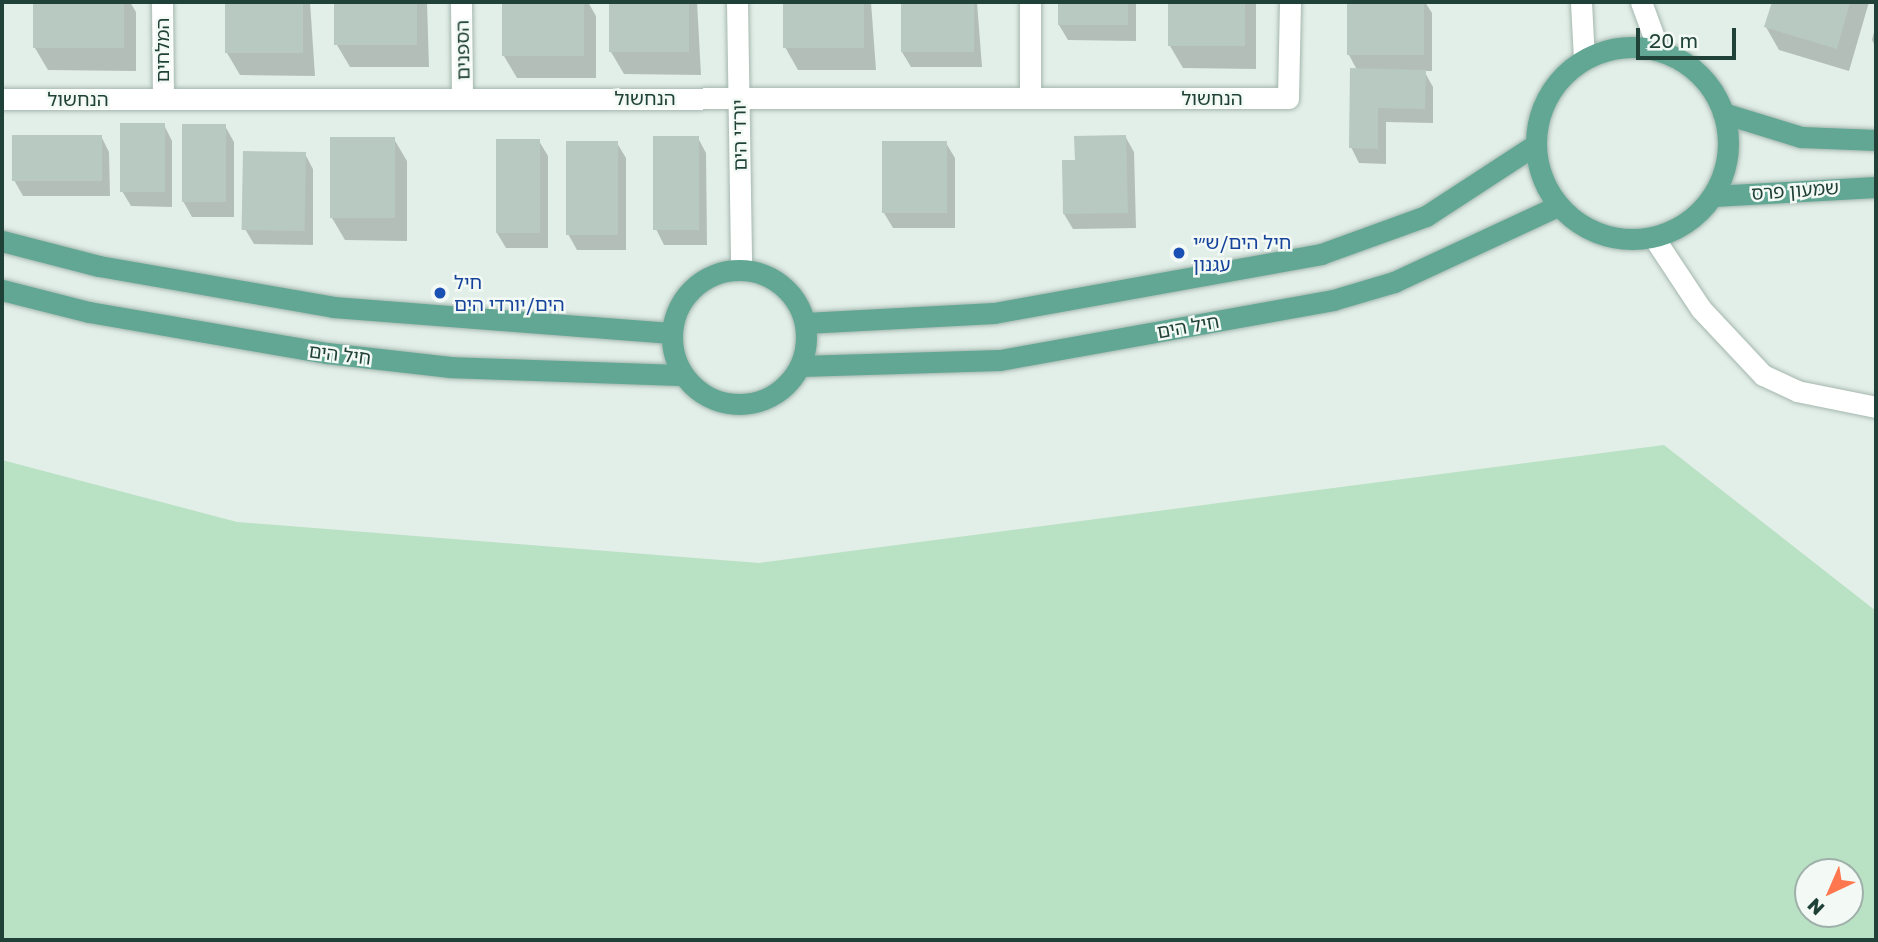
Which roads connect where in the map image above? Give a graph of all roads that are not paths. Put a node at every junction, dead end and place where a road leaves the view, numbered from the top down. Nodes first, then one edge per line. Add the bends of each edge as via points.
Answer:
1 (162, 2) edge
2 (461, 2) edge
3 (737, 2) edge
4 (1030, 2) edge
5 (1290, 2) edge
6 (1581, 2) edge
7 (1641, 2) edge
8 (1659, 51) junction
9 (1584, 59) junction
10 (462, 98) junction
11 (738, 98) junction
12 (2, 99) edge
13 (163, 99) junction
14 (1030, 99) junction
15 (1723, 113) junction
16 (1876, 140) edge
17 (1535, 145) junction
18 (1876, 187) edge
19 (1713, 196) junction
20 (1558, 206) junction
21 (1654, 237) junction
22 (2, 241) edge
23 (741, 269) junction
24 (2, 290) edge
25 (805, 323) junction
26 (671, 332) junction
27 (800, 366) junction
28 (683, 375) junction
29 (1876, 407) edge

1 - 13 street, המלחים
2 - 10 street, הספנים
3 - 11 street, יורדי הים
4 - 14 street
5 - 14 street, הנחשול via 1289,98
6 - 9 street
7 - 8 street
8 - 9 main road via 1621,48
8 - 15 main road via 1699,74
9 - 17 main road via 1548,95
10 - 11 street, הנחשול
10 - 13 street, הנחשול
11 - 14 street, הנחשול
11 - 23 street, יורדי הים
12 - 13 street, הנחשול
15 - 16 main road via 1801,137
15 - 19 main road via 1726,164
17 - 20 main road via 1541,177
17 - 25 main road via 1426,216 1321,254 994,313
18 - 19 main road, שמעון פרס
19 - 21 main road via 1687,223
20 - 21 main road via 1601,235
20 - 27 main road, חיל הים via 1394,282 1333,300 1000,360
21 - 29 street via 1701,309 1763,375 1797,391
22 - 26 main road via 112,268 333,307
23 - 25 main road via 782,285
23 - 26 main road via 701,280 686,294
24 - 28 main road, חיל הים via 103,315 327,354 450,368
25 - 27 main road
26 - 28 main road
27 - 28 main road via 767,399 744,404 720,402

